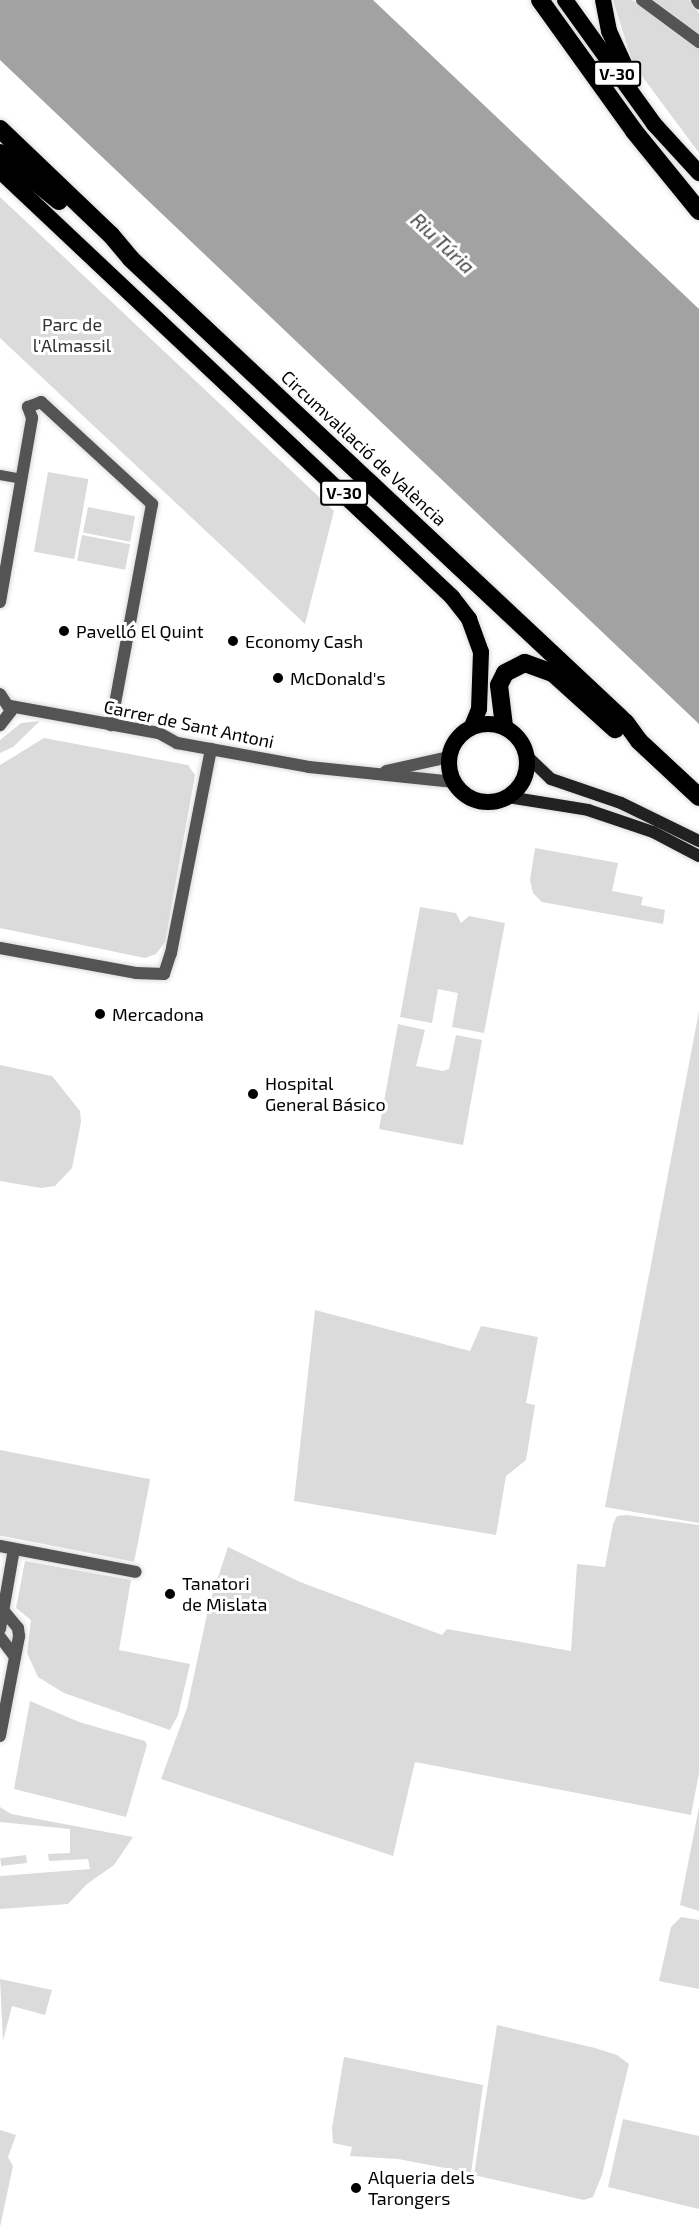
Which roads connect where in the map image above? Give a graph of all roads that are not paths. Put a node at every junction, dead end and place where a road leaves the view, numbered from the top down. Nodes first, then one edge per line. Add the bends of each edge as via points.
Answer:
1 (540, 0) edge
2 (565, 0) edge
3 (603, 0) edge
4 (642, 0) edge
5 (699, 42) edge
6 (0, 129) edge
7 (674, 144) junction
8 (0, 153) edge
9 (0, 171) edge
10 (699, 174) edge
11 (699, 211) edge
12 (131, 259) junction
13 (0, 475) edge
14 (22, 479) junction
15 (0, 602) edge
16 (0, 694) edge
17 (10, 706) junction
18 (0, 725) edge
19 (111, 725) junction
20 (472, 726) junction
21 (504, 726) junction
22 (639, 741) junction
23 (210, 749) junction
24 (527, 756) junction
25 (449, 757) junction
26 (362, 774) junction
27 (454, 782) junction
28 (508, 797) junction
29 (699, 797) edge
30 (699, 841) edge
31 (699, 856) edge
32 (0, 948) edge
33 (0, 1546) edge
34 (14, 1549) junction
35 (136, 1572) dead end
36 (3, 1611) junction
37 (0, 1629) edge
38 (0, 1637) edge
39 (15, 1657) junction
40 (0, 1736) edge

1 - 11 highway, V-30 via 634,131
2 - 7 highway, V-30 via 648,116
3 - 7 highway via 620,58
4 - 5 street
6 - 12 highway, Circumval·lació de València / V-30
7 - 10 highway, V-30
8 - 12 highway via 106,244
9 - 20 highway, V-30 via 452,597 469,619 481,652 479,709
12 - 22 highway, Circumval·lació de València / V-30 via 609,706
13 - 14 street
14 - 15 street
14 - 19 street via 32,418 44,417 46,409 56,413 152,504
16 - 17 street
17 - 18 street via 8,717
17 - 19 street, Carrer de Sant Antoni
19 - 23 street, Carrer de Sant Antoni via 159,733 177,743
20 - 21 highway
20 - 25 highway via 455,741
21 - 22 highway via 500,685 505,673 525,663 537,664 553,673 618,731
21 - 24 highway via 519,737
22 - 29 highway, Circumval·lació de València / V-30
23 - 26 street, Carrer de Sant Antoni
23 - 32 street via 164,974 136,973
24 - 28 highway via 524,779
24 - 30 main road via 551,779 621,803
25 - 26 street, Carrer de Sant Antoni
25 - 27 highway
26 - 27 street, Carrer de Sant Antoni
27 - 28 highway via 464,794 483,802
28 - 31 main road via 588,810 653,832
33 - 34 street
34 - 35 street
34 - 36 street
36 - 37 street
36 - 39 street via 18,1628
38 - 39 street
39 - 40 street

